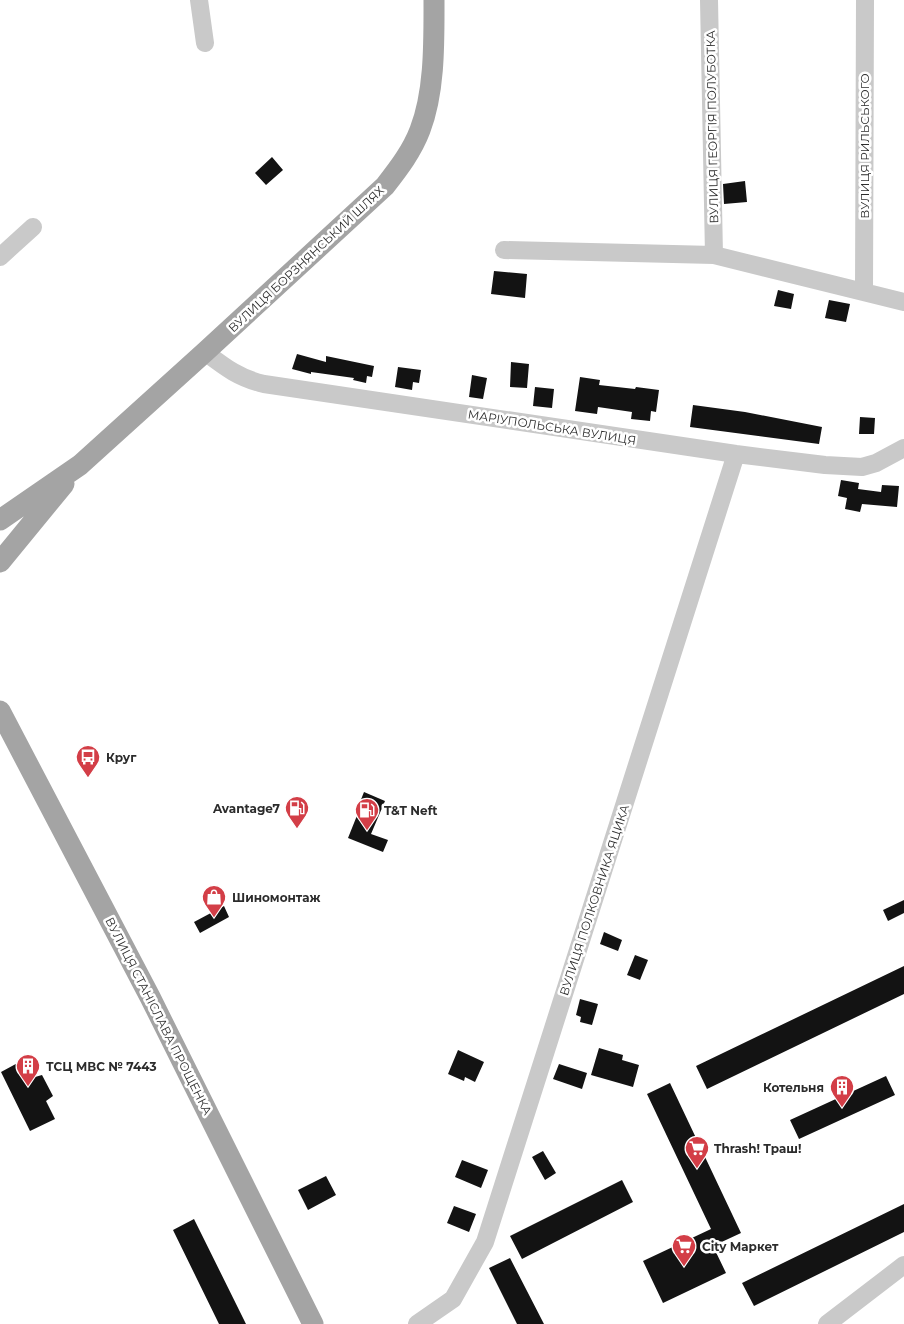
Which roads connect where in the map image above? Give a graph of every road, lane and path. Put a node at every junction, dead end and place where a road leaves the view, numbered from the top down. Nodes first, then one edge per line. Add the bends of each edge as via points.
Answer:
1 (199, 0) edge
2 (434, 0) edge
3 (709, 0) edge
4 (865, 0) edge
5 (206, 42) dead end
6 (34, 227) dead end
7 (504, 250) dead end
8 (714, 255) junction
9 (0, 257) edge
10 (864, 292) junction
11 (904, 302) edge
12 (206, 352) junction
13 (904, 448) edge
14 (736, 454) junction
15 (80, 465) junction
16 (0, 520) edge
17 (0, 562) edge
18 (0, 711) edge
19 (904, 1265) edge
20 (313, 1324) edge
21 (417, 1324) edge
22 (827, 1324) edge

1 - 5 street
2 - 12 main road, ВУЛИЦЯ БОРЗНЯНСЬКИЙ ШЛЯХ via 430,91 420,129 405,160 386,186
3 - 8 street, ВУЛИЦЯ ГЕОРГІЯ ПОЛУБОТКА
4 - 10 street, ВУЛИЦЯ РИЛЬСЬКОГО
6 - 9 street
7 - 8 street
8 - 10 street
10 - 11 street
12 - 14 street, МАРІУПОЛЬСЬКА ВУЛИЦЯ via 231,372 264,384
12 - 15 main road, ВУЛИЦЯ БОРЗНЯНСЬКИЙ ШЛЯХ
13 - 14 street, МАРІУПОЛЬСЬКА ВУЛИЦЯ via 876,463 862,466 825,465
14 - 21 street, ВУЛИЦЯ ПОЛКОВНИКА ЯЦИКА via 485,1242 453,1299
15 - 16 main road, ВУЛИЦЯ БОРЗНЯНСЬКИЙ ШЛЯХ
15 - 17 main road, ВУЛИЦЯ БОРЗНЯНСЬКИЙ ШЛЯХ
18 - 20 main road, ВУЛИЦЯ СТАНІСЛАВА ПРОЩЕНКА via 150,997
19 - 22 street

